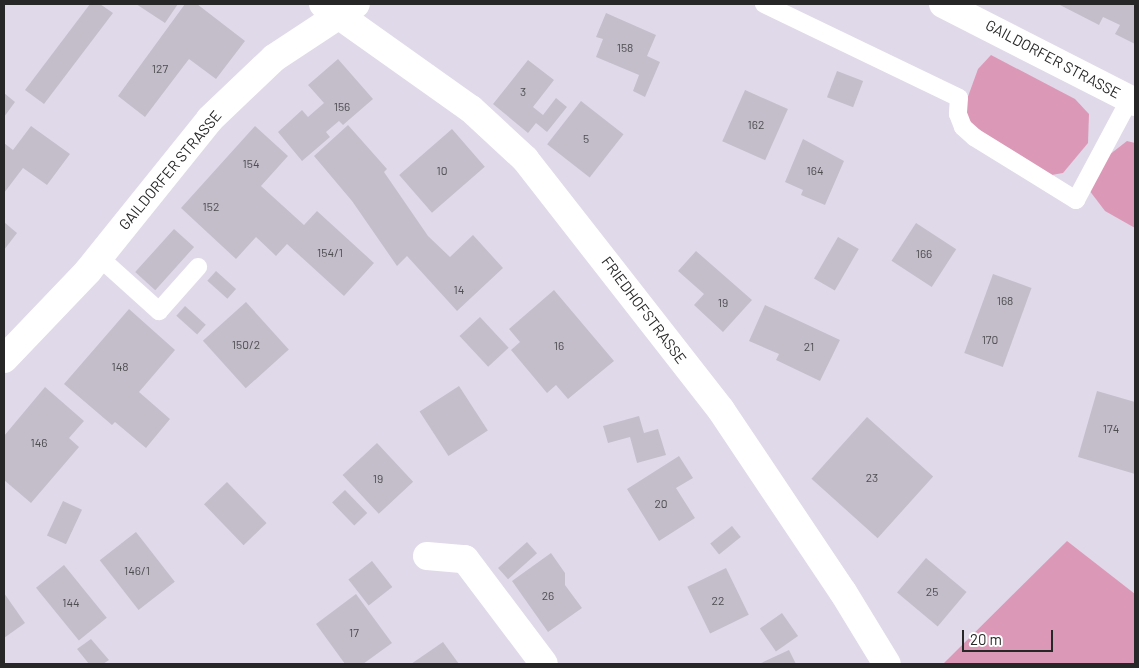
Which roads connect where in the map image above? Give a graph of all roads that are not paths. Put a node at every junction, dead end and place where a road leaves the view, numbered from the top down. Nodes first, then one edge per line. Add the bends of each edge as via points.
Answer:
1 (764, 4) edge
2 (943, 4) edge
3 (339, 7) edge
4 (1133, 100) edge
5 (99, 257) junction
6 (198, 267) dead end
7 (4, 359) edge
8 (427, 556) dead end
9 (544, 664) edge
10 (886, 664) edge

1 - 4 lane via 959,98 958,114 963,127 974,137 1076,200
2 - 4 street, GAILDORFER STRASSE
3 - 5 street, GAILDORFER STRASSE via 274,58 210,119
3 - 10 street, FRIEDHOFSTRASSE via 471,109 525,159 721,410 843,592
5 - 6 lane via 159,311
5 - 7 street, GAILDORFER STRASSE
8 - 9 street via 465,559

